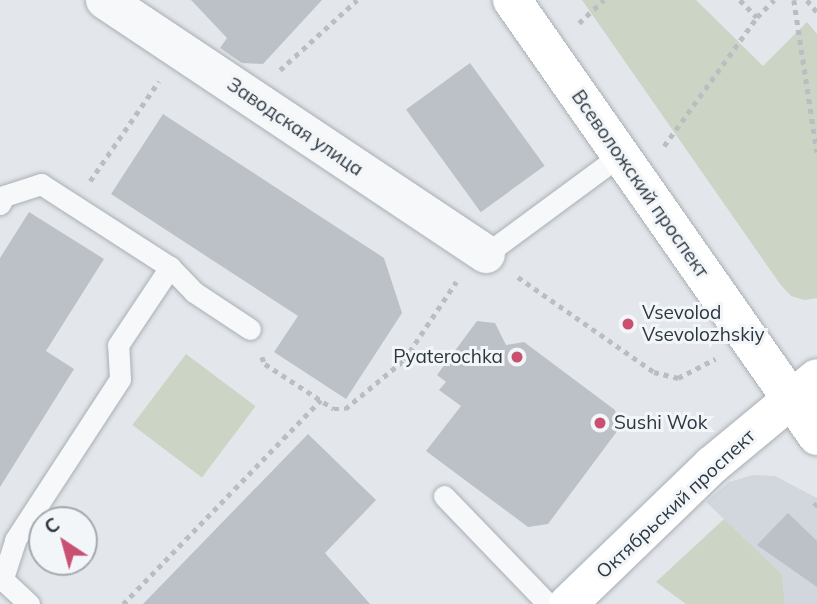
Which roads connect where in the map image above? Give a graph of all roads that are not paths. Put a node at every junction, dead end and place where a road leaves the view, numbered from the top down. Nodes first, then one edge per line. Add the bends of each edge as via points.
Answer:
1 (105, 0) edge
2 (512, 0) edge
3 (619, 156) junction
4 (0, 204) edge
5 (482, 252) joint
6 (170, 267) junction
7 (250, 329) road end
8 (803, 390) edge
9 (817, 436) edge
10 (444, 496) dead end
11 (1, 578) edge
12 (29, 604) edge
13 (548, 604) edge
14 (568, 604) edge

1 - 5 street, Заводская улица
2 - 3 street, Всеволожский проспект
3 - 5 lane
3 - 8 street, Всеволожский проспект
4 - 6 lane via 4,196 41,184
6 - 7 lane via 194,292
6 - 11 lane via 118,345 120,379 15,540
8 - 9 street, Всеволожский проспект
8 - 14 street, Октябрьский проспект via 712,465
10 - 13 lane
11 - 12 lane

